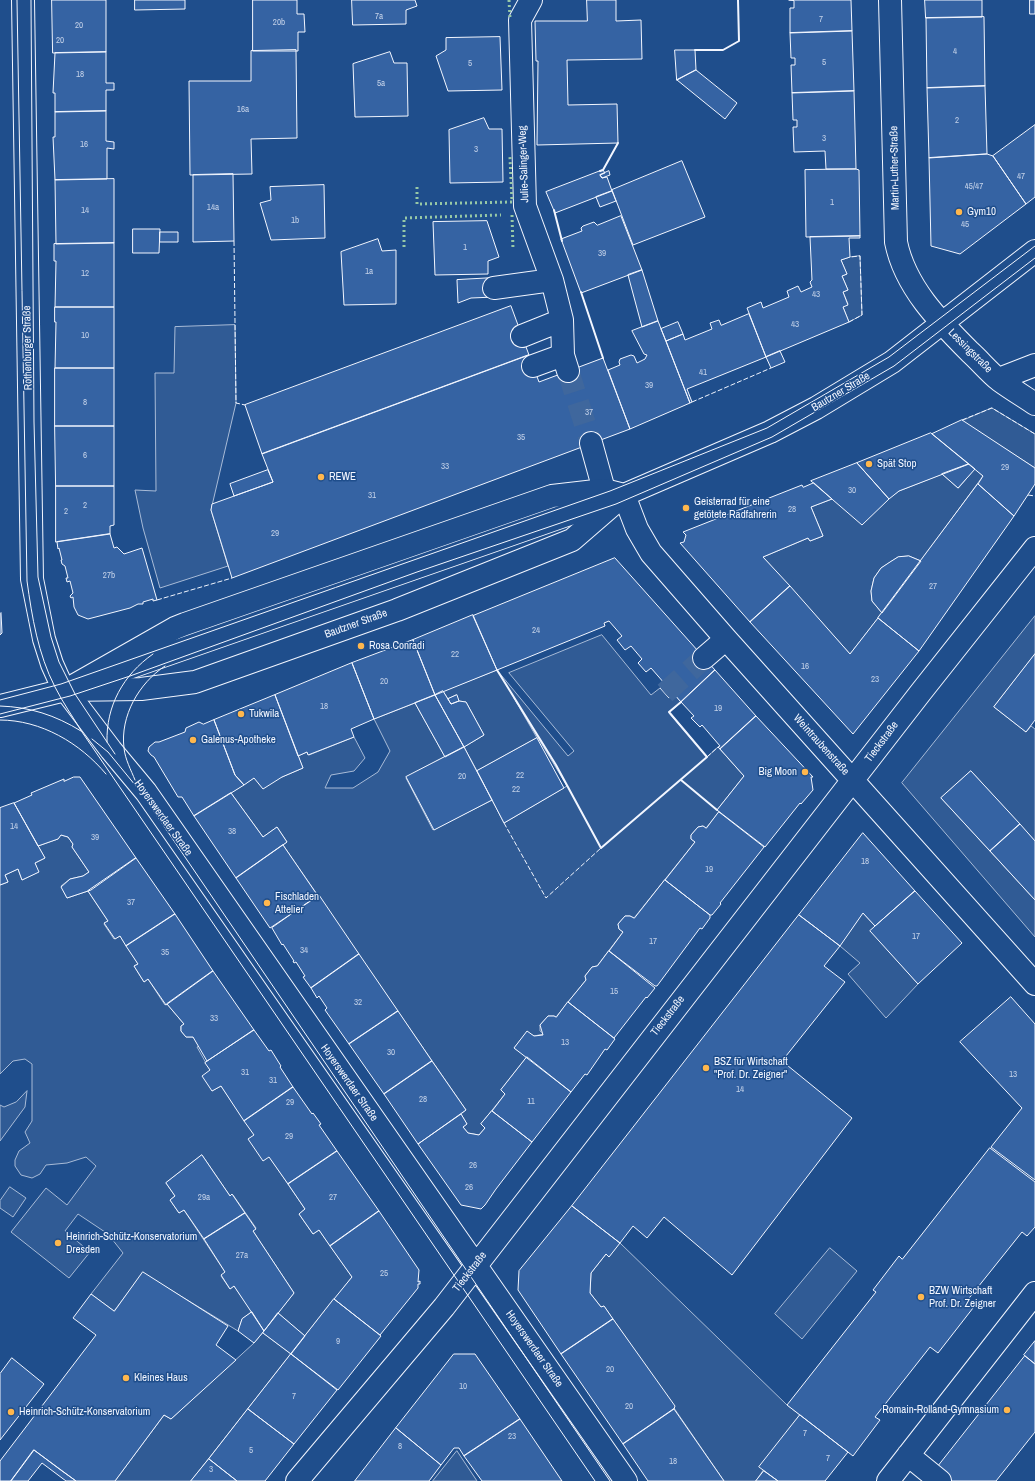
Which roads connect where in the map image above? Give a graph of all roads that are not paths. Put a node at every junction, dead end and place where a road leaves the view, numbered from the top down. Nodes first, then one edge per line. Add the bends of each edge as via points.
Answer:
1 (23, 0) edge
2 (531, 0) edge
3 (890, 0) edge
4 (1035, 251) edge
5 (552, 280) junction
6 (494, 288) dead end
7 (562, 320) junction
8 (942, 323) junction
9 (522, 336) dead end
10 (1035, 365) edge
11 (533, 366) dead end
12 (999, 379) junction
13 (1035, 404) edge
14 (591, 443) tunnel mouth
15 (614, 492) junction
16 (1035, 548) edge
17 (726, 639) junction
18 (704, 658) tunnel mouth
19 (65, 690) junction
20 (0, 706) edge
21 (853, 781) junction
22 (1035, 984) edge
23 (475, 1265) junction
24 (1035, 1293) edge
25 (908, 1455) junction
26 (297, 1481) edge
27 (626, 1481) edge
28 (888, 1481) edge
29 (940, 1481) edge

1 - 19 street, Rothenburger Straße via 32,579 44,639 52,664
2 - 5 street, Julie-Salinger-Weg via 520,20 525,206
3 - 8 street, Martin-Luther-Straße via 896,242 899,257 909,278
4 - 8 street, Bautzner Straße
5 - 6 street
5 - 7 street, Julie-Salinger-Weg
7 - 9 street
7 - 11 street, Julie-Salinger-Weg via 566,363
8 - 12 street, Lessingstraße
8 - 15 street, Bautzner Straße via 892,362 816,408 770,432
10 - 12 street
12 - 13 street, Lessingstraße
14 - 15 street
15 - 17 street, Weintraubenstraße via 651,553
15 - 19 street, Bautzner Straße via 552,496 175,628
15 - 19 street, Bautzner Straße via 572,540 397,610 195,682 141,689
16 - 21 street, Tieckstraße
17 - 18 street
17 - 21 street, Weintraubenstraße
19 - 20 street, Bautzner Straße
19 - 23 street, Hoyerswerdaer Straße via 146,792
21 - 22 street, Weintraubenstraße
21 - 23 street, Tieckstraße
23 - 26 street, Tieckstraße via 444,1307
23 - 27 street, Hoyerswerdaer Straße
24 - 25 street
25 - 28 street
25 - 29 street

